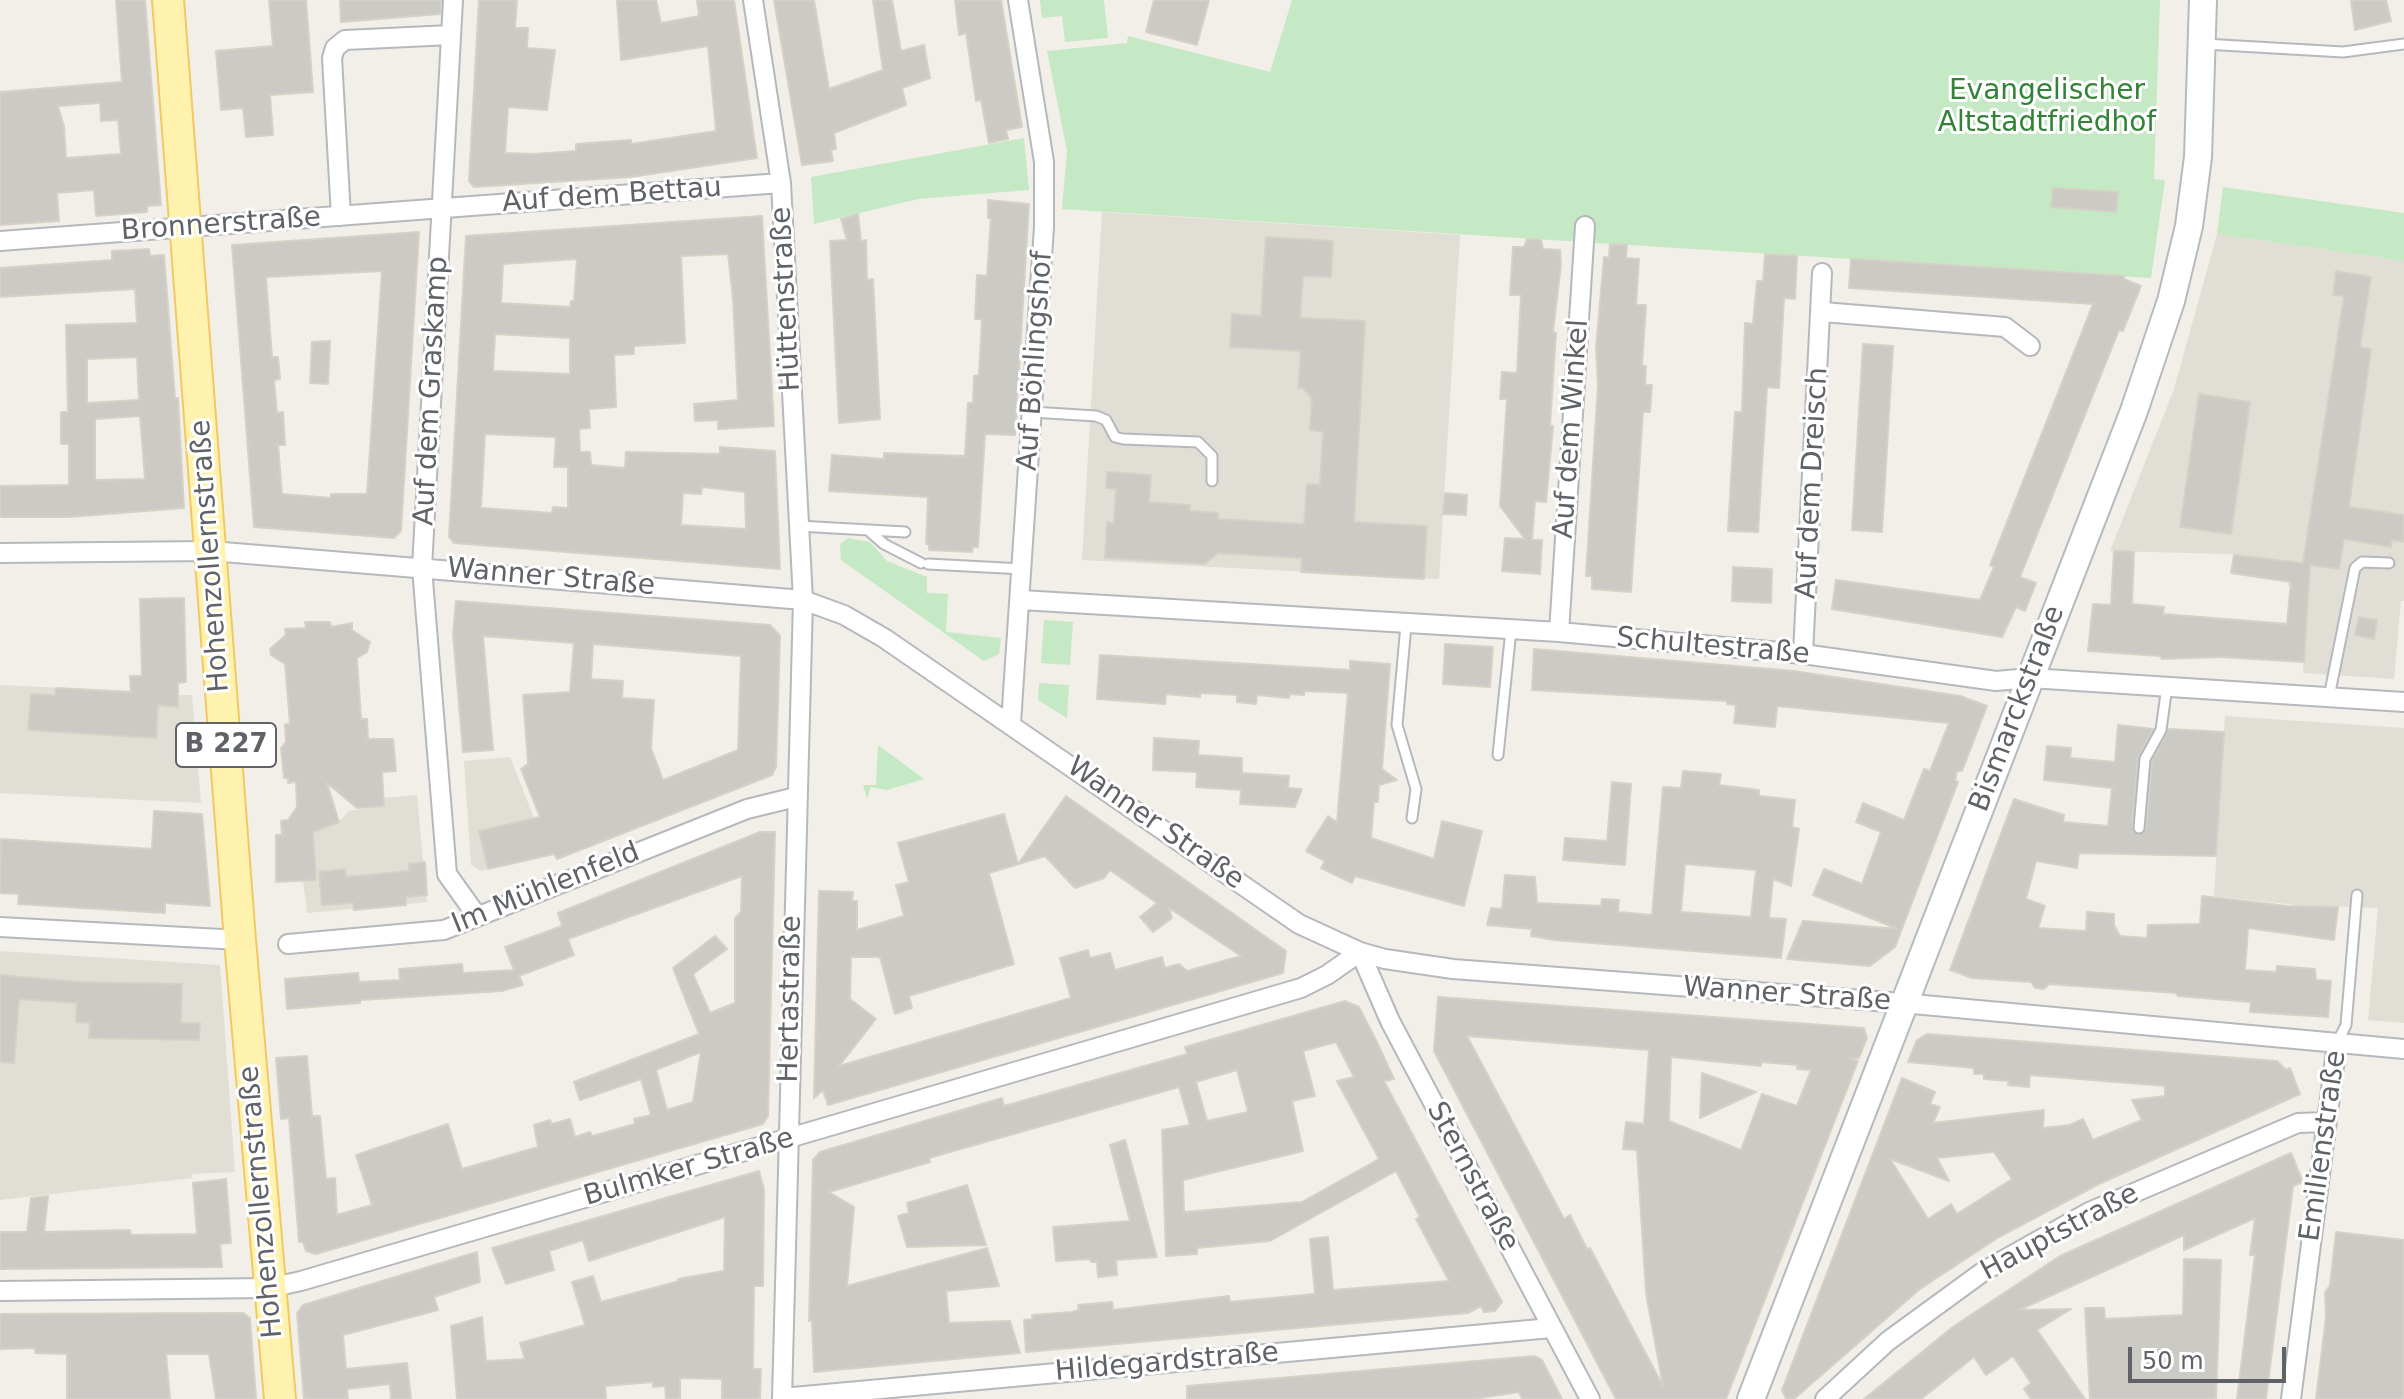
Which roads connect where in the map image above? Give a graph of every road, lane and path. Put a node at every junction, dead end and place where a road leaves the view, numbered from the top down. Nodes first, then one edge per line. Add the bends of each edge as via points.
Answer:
1 (168, 0) edge
2 (453, 0) edge
3 (753, 0) edge
4 (1018, 0) edge
5 (2203, 0) edge
6 (451, 35) junction
7 (2201, 44) junction
8 (2404, 44) edge
9 (781, 183) junction
10 (442, 210) junction
11 (341, 216) junction
12 (1585, 226) dead end
13 (186, 229) junction
14 (0, 241) edge
15 (1822, 273) dead end
16 (1823, 312) junction
17 (2030, 346) dead end
18 (1032, 412) junction
19 (1212, 481) dead end
20 (798, 526) junction
21 (868, 530) junction
22 (905, 532) dead end
23 (211, 551) junction
24 (0, 553) edge
25 (2389, 563) dead end
26 (422, 568) junction
27 (1023, 569) junction
28 (803, 600) junction
29 (1021, 600) junction
30 (1406, 625) junction
31 (1511, 630) junction
32 (1559, 632) junction
33 (1803, 654) junction
34 (2030, 678) junction
35 (2167, 686) junction
36 (2329, 697) junction
37 (2404, 702) edge
38 (1011, 723) junction
39 (1498, 755) dead end
40 (796, 797) junction
41 (1412, 818) dead end
42 (2139, 828) dead end
43 (2357, 895) dead end
44 (477, 916) junction
45 (0, 927) edge
46 (240, 940) junction
47 (288, 944) dead end
48 (1360, 952) junction
49 (1902, 1003) junction
50 (2337, 1043) junction
51 (2404, 1049) edge
52 (2325, 1122) junction
53 (788, 1139) junction
54 (269, 1288) junction
55 (0, 1291) edge
56 (1551, 1328) junction
57 (782, 1398) edge
58 (280, 1399) edge
59 (1590, 1399) edge
60 (1751, 1399) edge
61 (1825, 1399) edge
62 (2291, 1399) edge

1 - 13 main road, Hohenzollernstraße / B 227
2 - 6 street, Auf dem Graskamp
3 - 9 street, Hüttenstraße
4 - 18 street, Auf Böhlingshof via 1044,162
5 - 7 street, Bismarckstraße
6 - 10 street, Auf dem Graskamp
6 - 11 street via 345,40 335,48
7 - 8 lane via 2343,52
7 - 34 street, Bismarckstraße via 2198,157 2182,265 2134,411
9 - 10 street, Auf dem Bettau
9 - 20 street, Hüttenstraße
10 - 11 street, Bronnerstraße
10 - 26 street, Auf dem Graskamp
11 - 13 street, Bronnerstraße
12 - 32 street, Auf dem Winkel
13 - 14 street, Bronnerstraße
13 - 23 main road, Hohenzollernstraße / B 227
15 - 16 street, Auf dem Dreisch
16 - 17 street via 2005,327
16 - 33 street, Auf dem Dreisch
18 - 19 lane via 1096,416 1123,439 1198,442 1212,456
18 - 27 street, Auf Böhlingshof
20 - 21 lane
20 - 28 street, Hüttenstraße
21 - 22 lane
21 - 27 lane via 893,550 925,563
23 - 24 street, Wanner Straße
23 - 26 street, Wanner Straße
23 - 46 main road, Hohenzollernstraße / B 227
25 - 36 lane via 2362,562 2355,568
26 - 28 street, Wanner Straße
26 - 44 street, Auf dem Graskamp via 447,874
27 - 29 street, Auf Böhlingshof
28 - 38 street, Wanner Straße via 884,638
28 - 40 street, Hertastraße
29 - 30 street, Schultestraße
29 - 38 street, Auf Böhlingshof
30 - 31 street, Schultestraße
30 - 41 lane via 1397,725 1416,789
31 - 32 street, Schultestraße
31 - 39 lane
32 - 33 street, Schultestraße
33 - 34 street, Schultestraße via 1996,681
34 - 35 street, Schultestraße
34 - 49 street, Bismarckstraße
35 - 36 street, Schultestraße
35 - 42 lane via 2161,730 2145,759
36 - 37 street, Schultestraße
38 - 48 street, Wanner Straße via 1299,924
40 - 44 street, Im Mühlenfeld via 747,809
40 - 53 street, Hertastraße
43 - 50 lane, Emilienstraße via 2346,1025
44 - 47 street, Im Mühlenfeld via 444,930
45 - 46 street
46 - 54 main road, Hohenzollernstraße / B 227
48 - 49 street, Wanner Straße via 1453,969
48 - 53 street, Bulmker Straße via 1301,988
48 - 56 street, Sternstraße via 1390,1021
49 - 50 street, Wanner Straße
49 - 60 street, Bismarckstraße
50 - 51 street
50 - 52 street, Emilienstraße
52 - 61 street, Hauptstraße via 2298,1123 2063,1227 1948,1297 1888,1341
52 - 62 street, Emilienstraße
53 - 54 street, Bulmker Straße
53 - 57 street, Hertastraße
54 - 55 street, Bulmker Straße
54 - 58 main road, Hohenzollernstraße / B 227
56 - 57 street, Hildegardstraße
56 - 59 street, Sternstraße

